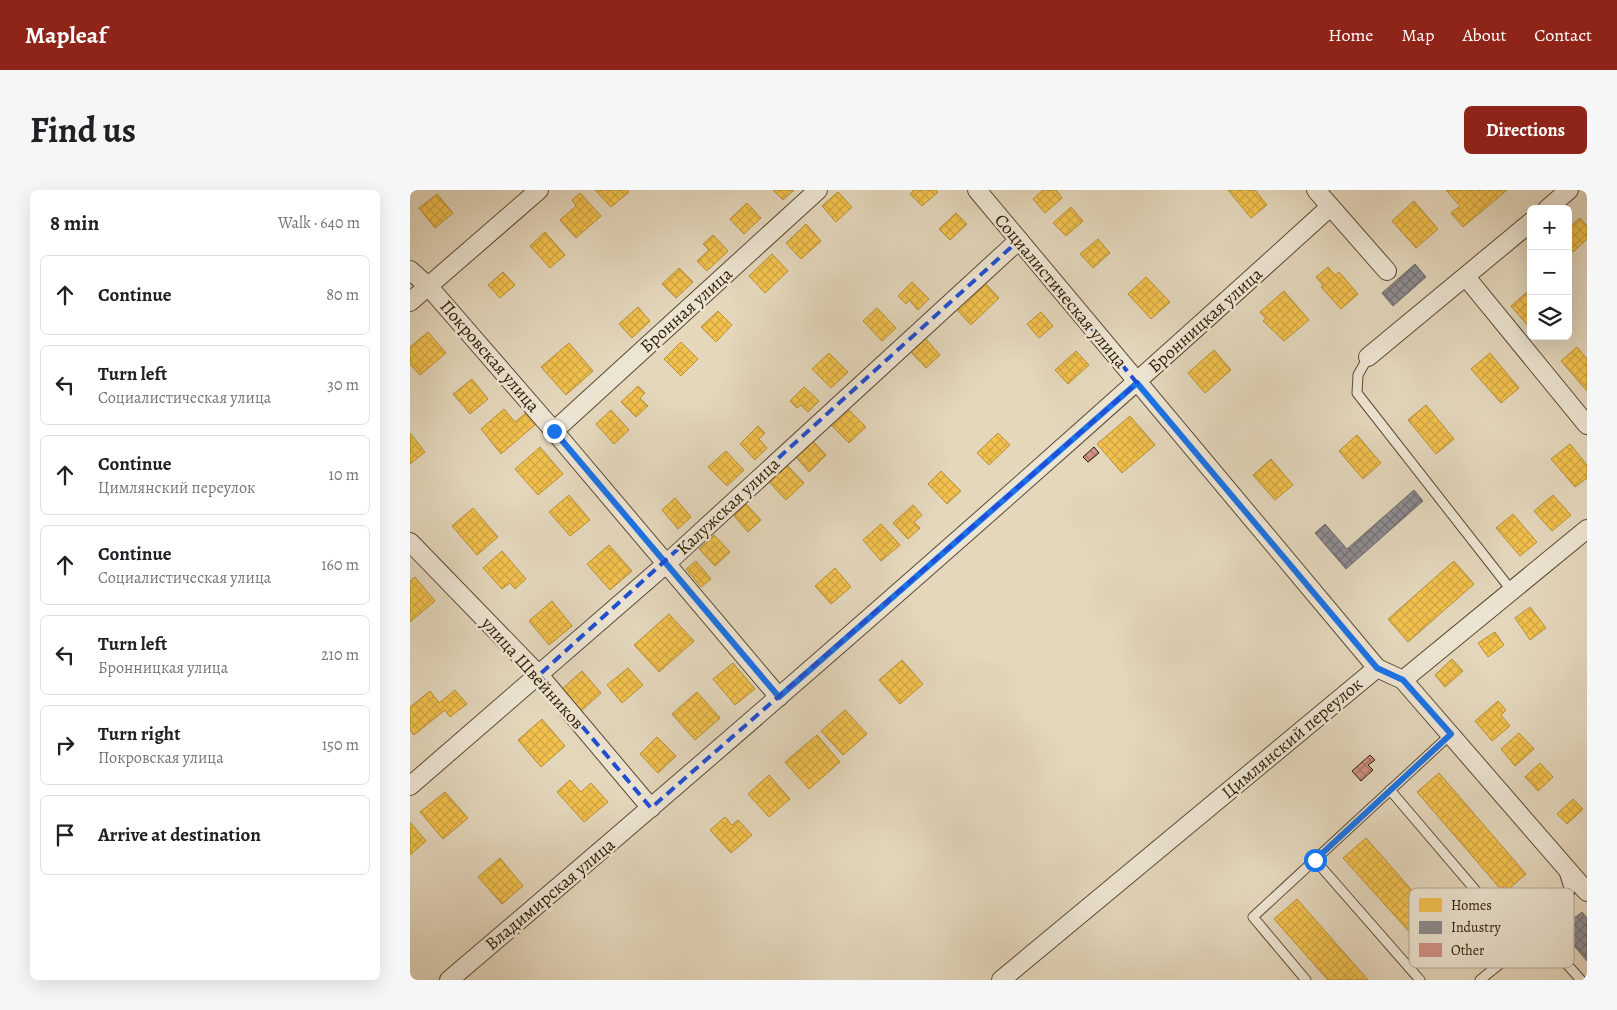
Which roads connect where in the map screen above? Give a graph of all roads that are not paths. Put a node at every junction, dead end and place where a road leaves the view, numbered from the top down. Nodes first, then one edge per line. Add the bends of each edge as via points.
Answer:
1 (539, 190) edge
2 (818, 190) edge
3 (977, 190) edge
4 (1316, 190) edge
5 (1569, 190) edge
6 (1552, 205) edge
7 (1330, 207) junction
8 (1527, 225) edge
9 (1018, 240) junction
10 (410, 270) edge
11 (1386, 271) dead end
12 (1466, 277) junction
13 (429, 287) junction
14 (410, 302) edge
15 (1368, 357) joint
16 (1137, 383) junction
17 (1587, 425) edge
18 (554, 431) junction
19 (1587, 529) edge
20 (410, 542) edge
21 (666, 564) junction
22 (1512, 591) junction
23 (1377, 668) junction
24 (539, 675) junction
25 (1403, 680) junction
26 (779, 697) junction
27 (1451, 734) junction
28 (410, 786) edge
29 (1390, 790) junction
30 (651, 808) junction
31 (1553, 852) junction
32 (1315, 860) junction
33 (1474, 888) edge
34 (1569, 888) edge
35 (1587, 892) edge
36 (1409, 967) edge
37 (1410, 968) edge
38 (1496, 968) edge
39 (1570, 968) edge
40 (449, 980) edge
41 (1001, 980) edge
42 (1306, 980) edge
43 (1420, 980) edge
44 (1480, 980) edge
45 (1581, 980) edge

1 - 13 street
2 - 18 street, Бронная улица
3 - 9 street, Социалистическая улица
4 - 7 street
5 - 6 street
7 - 11 street
7 - 16 street, Бронницкая улица
8 - 12 street
9 - 16 street, Социалистическая улица
9 - 21 street, Калужская улица
10 - 13 street, Покровская улица
12 - 15 street
12 - 17 street
13 - 14 street
13 - 18 street, Покровская улица
15 - 22 lane via 1358,375 1357,393
16 - 23 street, Социалистическая улица
16 - 26 street, Бронницкая улица
18 - 21 street, Покровская улица
19 - 22 street
20 - 24 street, улица Швейников
21 - 24 street, Калужская улица
21 - 26 street, Покровская улица
22 - 25 street
23 - 25 street, Цимлянский переулок
23 - 41 street, Цимлянский переулок
24 - 28 street, Калужская улица
24 - 30 street, улица Швейников
25 - 27 street
26 - 30 street, Бронницкая улица
27 - 29 lane
27 - 31 street
29 - 32 lane
29 - 33 lane
30 - 40 street, Владимирская улица
31 - 34 lane
31 - 35 street
32 - 36 lane
32 - 42 lane via 1253,918
37 - 43 lane
38 - 44 lane
39 - 45 lane

